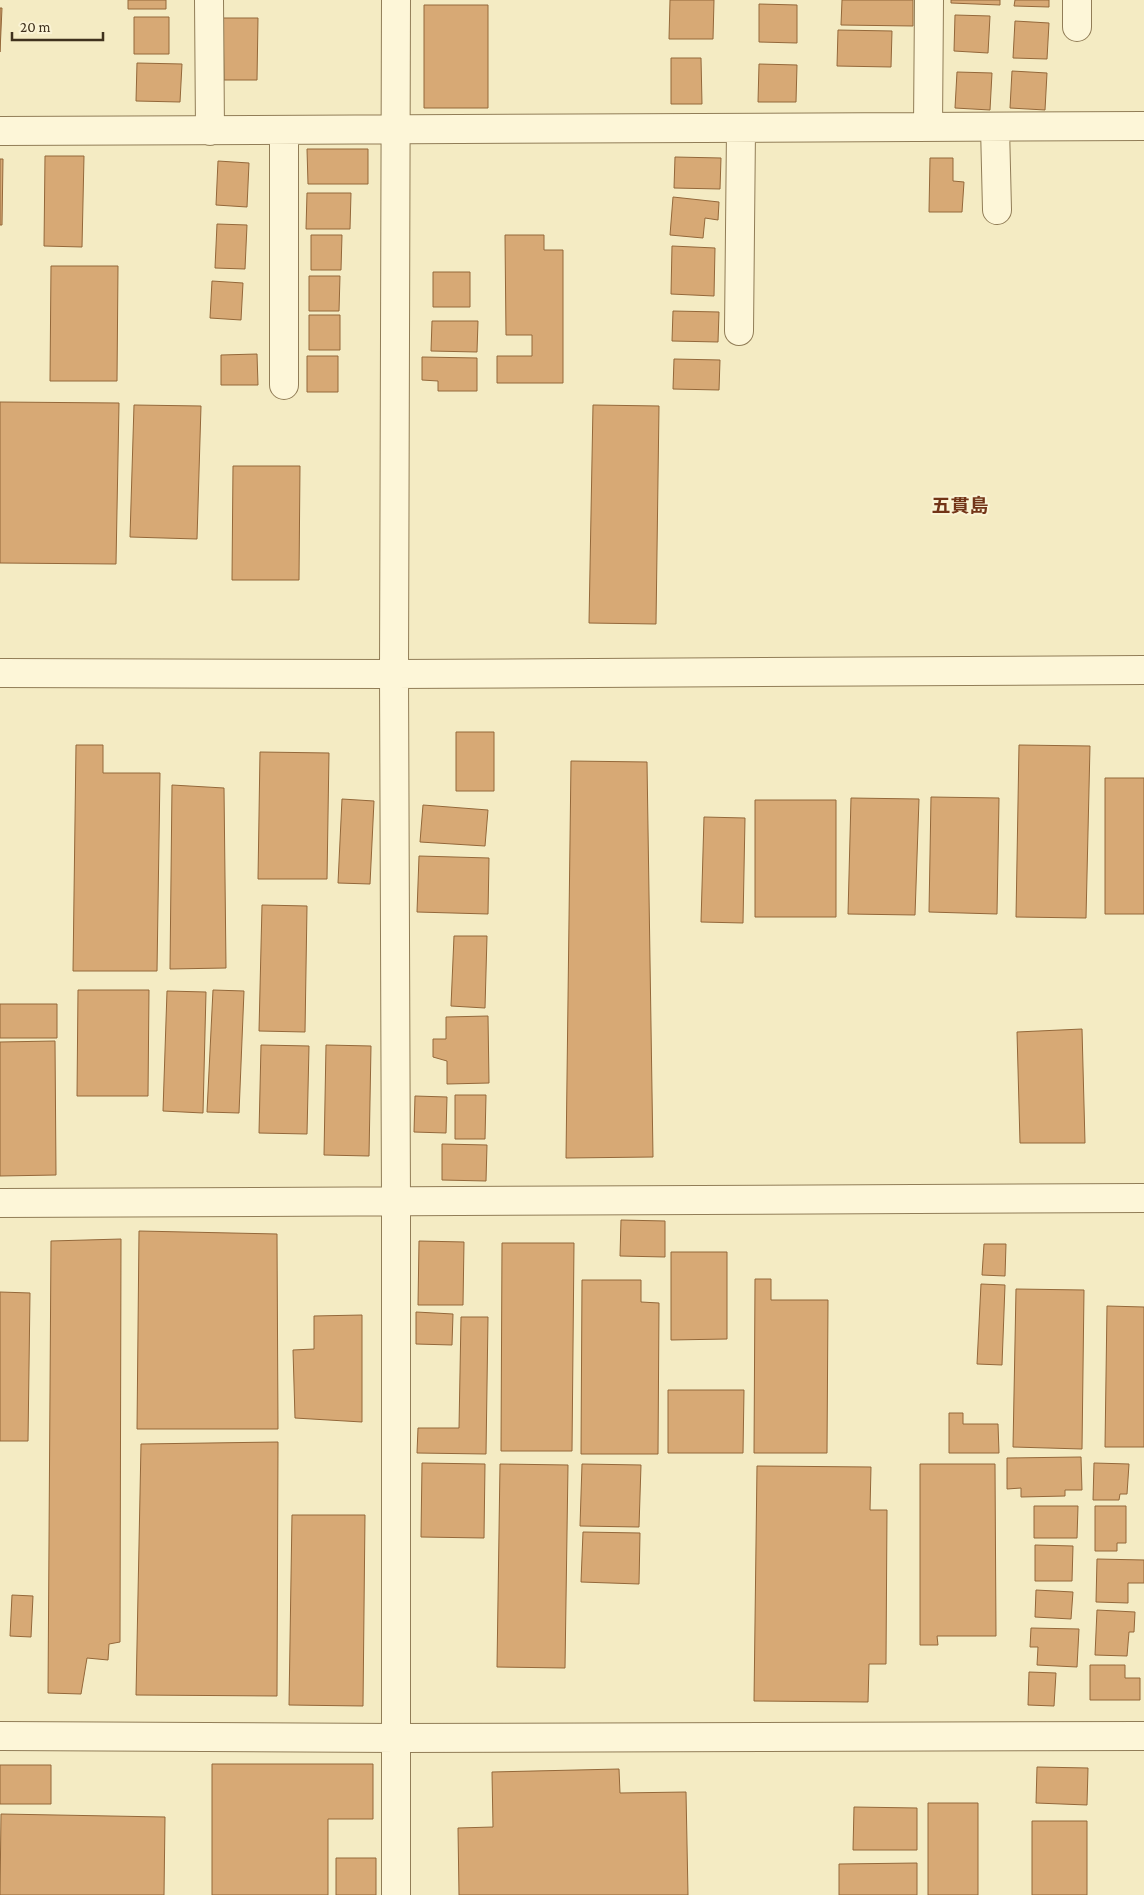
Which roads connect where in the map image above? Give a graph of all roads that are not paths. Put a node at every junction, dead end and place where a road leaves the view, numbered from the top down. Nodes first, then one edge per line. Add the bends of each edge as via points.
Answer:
1 (209, 0) edge
2 (396, 0) edge
3 (929, 0) edge
4 (1077, 0) edge
5 (1077, 27) dead end
6 (1144, 126) edge
7 (928, 127) junction
8 (995, 127) junction
9 (741, 128) junction
10 (396, 130) junction
11 (0, 131) edge
12 (210, 131) junction
13 (284, 131) junction
14 (997, 210) dead end
15 (739, 331) dead end
16 (284, 385) dead end
17 (1144, 670) edge
18 (0, 673) edge
19 (394, 674) junction
20 (1144, 1198) edge
21 (396, 1202) junction
22 (0, 1203) edge
23 (0, 1736) edge
24 (1144, 1736) edge
25 (396, 1738) junction
26 (396, 1895) edge

1 - 12 street
2 - 10 street
3 - 7 street
4 - 5 street
6 - 8 street
7 - 8 street
7 - 9 street
8 - 14 street
9 - 10 street
9 - 15 street
10 - 13 street
10 - 19 street
11 - 12 street
12 - 13 street
13 - 16 street
17 - 19 street
18 - 19 street
19 - 21 street
20 - 21 street
21 - 22 street
21 - 25 street
23 - 25 street
24 - 25 street
25 - 26 street

